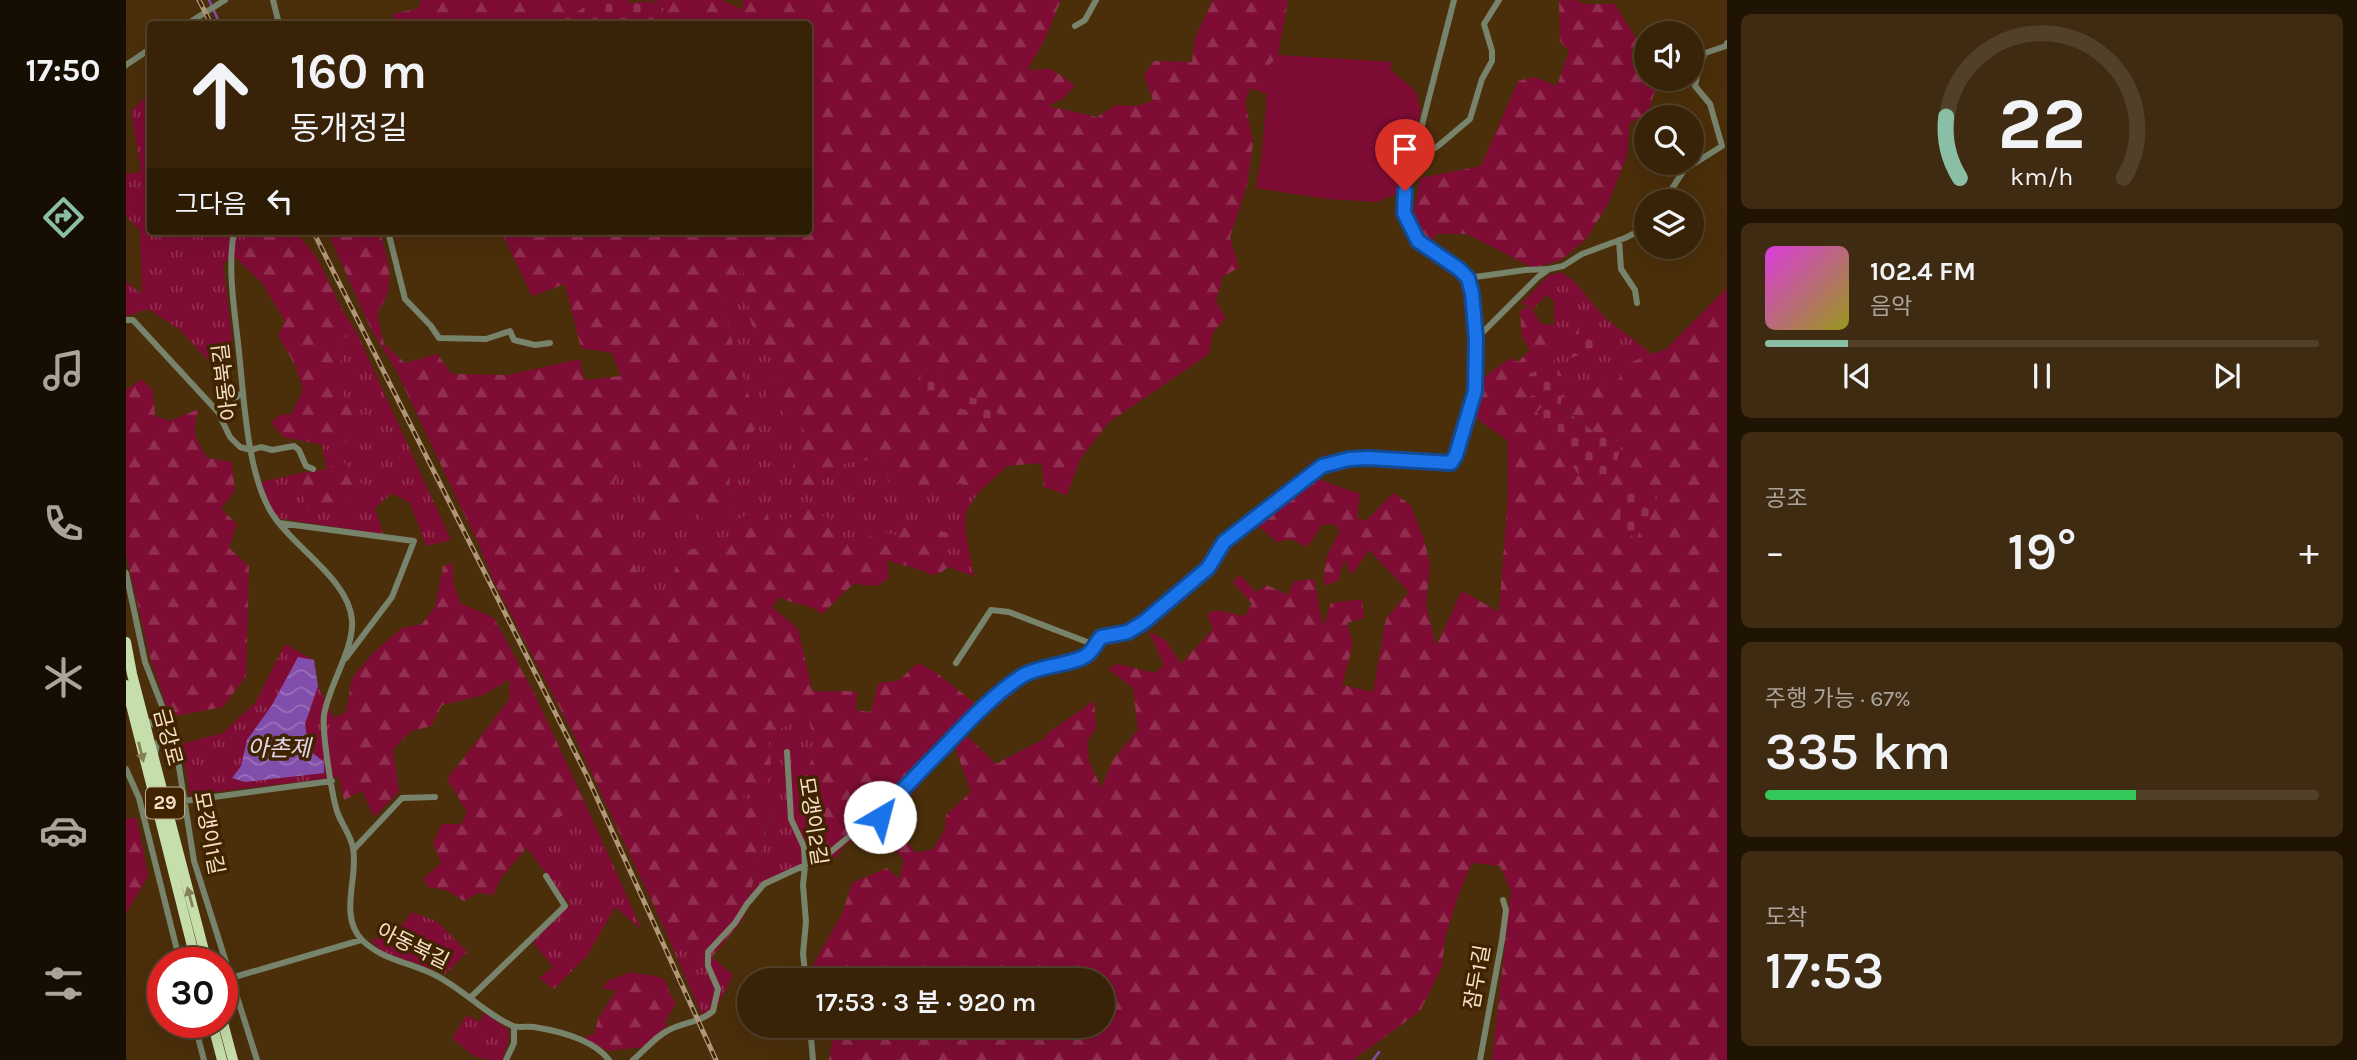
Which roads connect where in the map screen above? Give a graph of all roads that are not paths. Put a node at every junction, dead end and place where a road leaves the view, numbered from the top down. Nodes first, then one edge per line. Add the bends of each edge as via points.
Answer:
1 (225, 0) edge
2 (273, 0) edge
3 (1096, 0) edge
4 (1454, 0) edge
5 (1499, 0) edge
6 (192, 21) edge
7 (278, 21) edge
8 (1075, 26) dead end
9 (1727, 43) edge
10 (147, 51) edge
11 (126, 65) edge
12 (1725, 147) edge
13 (1413, 161) junction
14 (1672, 189) edge
15 (1634, 232) edge
16 (234, 235) edge
17 (389, 235) edge
18 (1619, 240) junction
19 (1549, 269) junction
20 (1468, 278) junction
21 (1637, 303) dead end
22 (126, 320) edge
23 (1476, 339) junction
24 (550, 343) dead end
25 (243, 392) junction
26 (218, 412) junction
27 (251, 450) junction
28 (313, 469) dead end
29 (279, 523) junction
30 (126, 573) edge
31 (126, 642) edge
32 (1095, 645) junction
33 (343, 663) junction
34 (956, 663) dead end
35 (126, 685) edge
36 (126, 702) edge
37 (132, 715) junction
38 (143, 718) junction
39 (165, 733) junction
40 (787, 752) dead end
41 (154, 761) junction
42 (126, 769) edge
43 (332, 781) junction
44 (435, 797) dead end
45 (184, 801) junction
46 (354, 849) junction
47 (805, 866) junction
48 (546, 876) dead end
49 (1503, 900) dead end
50 (361, 940) junction
51 (176, 947) edge
52 (192, 947) edge
53 (203, 947) edge
54 (222, 947) edge
55 (805, 968) edge
56 (238, 976) edge
57 (238, 998) edge
58 (470, 998) junction
59 (514, 1027) junction
60 (198, 1038) edge
61 (216, 1038) edge
62 (227, 1038) edge
63 (811, 1038) edge
64 (204, 1060) edge
65 (222, 1060) edge
66 (233, 1060) edge
67 (257, 1060) edge
68 (506, 1060) edge
69 (609, 1060) edge
70 (633, 1060) edge
71 (813, 1060) edge
72 (1480, 1060) edge

1 - 6 street
2 - 7 street
3 - 8 street via 1085,20
4 - 13 street
5 - 13 street via 1484,24 1492,61 1470,120
9 - 12 street via 1705,53 1695,86 1710,104
10 - 11 street
12 - 14 street via 1684,170
13 - 20 street via 1404,213 1418,241
15 - 18 street
16 - 25 street, 아동북길 via 231,270
17 - 24 street via 405,299 439,338 486,339 510,331 514,340
18 - 19 street
18 - 21 street via 1621,269 1635,290
19 - 20 street
19 - 23 street
20 - 23 street
22 - 26 street via 133,320
23 - 32 street via 1475,391 1451,463 1368,458 1322,466 1224,542 1208,568 1144,622 1128,632 1101,637
25 - 26 street
25 - 27 street, 아동북길
26 - 27 street via 230,437
27 - 28 street via 293,446
27 - 29 street, 아동북길 via 259,486
29 - 33 street, 아동북길 via 338,584 349,604 353,622
29 - 33 street, 아동북길 via 414,541 392,597
30 - 39 street, 모갱이1길
31 - 38 highway, 금강로 / 29
32 - 34 street via 1009,612 991,610
32 - 47 street via 1088,655 1038,668 1006,689 929,760 880,817
33 - 43 street, 아동북길 via 328,695 324,718
35 - 37 highway, 금강로 / 29
36 - 37 highway
37 -> 52 highway, 금강로 / 29
38 - 39 street
38 - 41 highway, 금강로 / 29
39 - 41 street via 157,743
39 - 45 street, 모갱이1길 via 171,735 176,748
40 - 47 street, 모갱이2길 via 790,819 804,847
53 -> 41 highway, 금강로 / 29
42 - 51 street via 139,798
43 - 45 street
43 - 46 street, 아동북길 via 338,813
44 - 46 street via 402,798
45 - 54 street, 모갱이1길 via 194,861
46 - 50 street, 아동북길 via 350,909
47 - 55 street, 모갱이2길
47 - 70 street via 764,884 708,952 708,966 718,989 713,1011 669,1029
48 - 58 street via 565,906
49 - 72 street, 잠두1길 via 1502,940
50 - 56 street
50 - 58 street, 아동북길 via 396,961 439,977
57 - 67 street, 모갱이1길
58 - 59 street, 아동북길
59 - 68 street via 514,1043
59 - 69 street, 아동북길 via 531,1026 569,1036 590,1044
60 - 64 street
61 - 65 highway
62 - 66 highway
63 - 71 street

